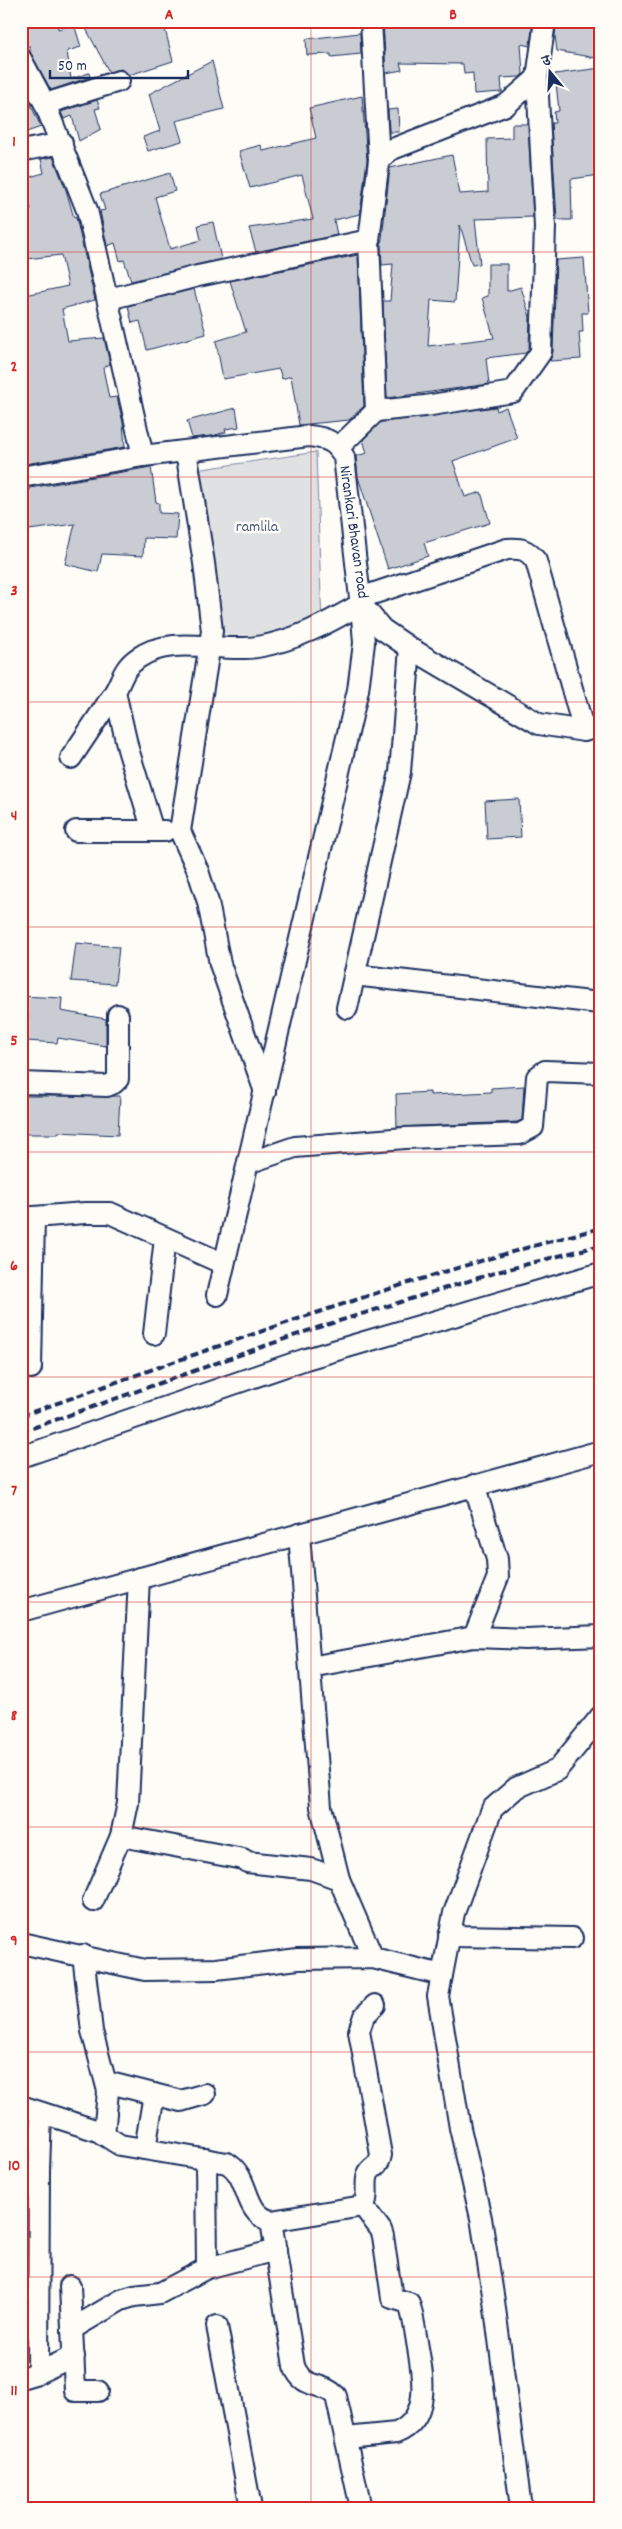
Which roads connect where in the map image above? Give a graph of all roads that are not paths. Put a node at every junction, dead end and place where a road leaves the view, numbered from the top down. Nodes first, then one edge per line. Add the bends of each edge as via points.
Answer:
1 (371, 21) edge
2 (545, 21) edge
3 (21, 59) edge
4 (537, 78) junction
5 (119, 81) dead end
6 (45, 104) junction
7 (62, 143) junction
8 (21, 150) edge
9 (379, 160) junction
10 (369, 240) junction
11 (109, 299) junction
12 (376, 411) junction
13 (339, 447) junction
14 (186, 452) junction
15 (143, 456) junction
16 (21, 478) edge
17 (361, 601) junction
18 (210, 646) junction
19 (410, 648) junction
20 (115, 692) junction
21 (592, 728) edge
22 (72, 758) dead end
23 (76, 831) dead end
24 (153, 831) junction
25 (180, 831) junction
26 (354, 975) junction
27 (599, 1003) dead end
28 (347, 1008) dead end
29 (118, 1015) dead end
30 (601, 1073) edge
31 (21, 1083) edge
32 (265, 1092) junction
33 (248, 1163) junction
34 (28, 1218) edge
35 (165, 1238) junction
36 (224, 1264) junction
37 (601, 1273) edge
38 (217, 1296) dead end
39 (154, 1334) dead end
40 (31, 1368) dead end
41 (601, 1451) edge
42 (21, 1457) edge
43 (474, 1485) junction
44 (299, 1534) junction
45 (139, 1578) junction
46 (21, 1610) edge
47 (601, 1636) edge
48 (474, 1637) junction
49 (310, 1667) junction
50 (601, 1716) edge
51 (121, 1836) junction
52 (339, 1879) junction
53 (94, 1901) dead end
54 (449, 1936) junction
55 (572, 1938) dead end
56 (21, 1943) edge
57 (83, 1955) junction
58 (373, 1958) junction
59 (442, 1975) junction
60 (375, 2005) dead end
61 (106, 2082) junction
62 (154, 2094) junction
63 (205, 2094) dead end
64 (21, 2106) edge
65 (41, 2113) junction
66 (104, 2135) junction
67 (145, 2149) junction
68 (206, 2159) junction
69 (30, 2171) edge
70 (363, 2206) junction
71 (271, 2221) junction
72 (276, 2250) junction
73 (207, 2268) junction
74 (70, 2286) dead end
75 (217, 2326) dead end
76 (72, 2329) junction
77 (74, 2356) junction
78 (30, 2375) edge
79 (98, 2391) dead end
80 (346, 2438) junction
81 (251, 2508) edge
82 (361, 2508) edge
83 (522, 2508) edge

1 - 9 street
2 - 4 street
3 - 6 street
4 - 9 street via 506,105 390,150
4 - 12 street via 545,226 541,352 514,392
5 - 6 street
6 - 7 street
7 - 8 street
7 - 11 street via 88,210
9 - 10 street
10 - 11 street via 198,276
10 - 12 street
11 - 15 street
12 - 13 street
13 - 14 street, Nirankari Bhavan road via 330,440 309,436
13 - 17 street, Nirankari Bhavan road via 344,457
14 - 15 street, Nirankari Bhavan road
14 - 18 street via 204,563 212,631
15 - 16 street, Nirankari Bhavan road
17 - 18 street via 322,626 282,641 255,647
17 - 19 street, Nirankari Bhavan road via 382,629
17 - 21 street via 507,549 521,548 529,552 536,561
17 - 32 street via 364,643 358,690
18 - 20 street via 158,648 137,658 120,676
18 - 25 street
19 - 21 street, Nirankari Bhavan road via 539,724
19 - 26 street via 400,772
20 - 22 street
20 - 24 street
23 - 24 street
24 - 25 street
25 - 32 street via 198,871 208,902 220,964
26 - 27 street
26 - 28 street
29 - 31 street via 118,1079 114,1083 107,1086
30 - 33 street via 540,1073 533,1127 520,1134 405,1138 295,1148
32 - 33 street
33 - 36 street
34 - 35 street via 110,1213
34 - 40 street
35 - 36 street
35 - 39 street
36 - 38 street
37 - 42 street via 306,1359
41 - 43 street
43 - 44 street
43 - 48 street via 497,1559 498,1577
44 - 45 street
44 - 49 street
45 - 46 street
45 - 51 street via 128,1803
47 - 48 street
48 - 49 street
49 - 52 street via 320,1807
50 - 54 street via 557,1770 516,1788 492,1809 454,1913
51 - 52 street via 244,1858 247,1862 311,1869
51 - 53 street
52 - 58 street
54 - 55 street
54 - 59 street
56 - 57 street
57 - 58 street via 145,1970 216,1969 298,1959
57 - 61 street via 89,2012
58 - 59 street
59 - 83 street via 438,1996 460,2128 481,2218
60 - 70 street via 364,2016 359,2031 381,2155 378,2166 367,2177 367,2201
61 - 62 street
61 - 66 street via 108,2101
62 - 63 street via 181,2101
62 - 67 street
64 - 65 street
65 - 66 street
65 - 69 street
66 - 67 street via 120,2145
67 - 68 street
68 - 71 street via 227,2163 235,2169 252,2209
68 - 73 street
69 - 78 street
70 - 71 street
70 - 80 street via 383,2236 392,2298 409,2303 424,2382 422,2400 411,2423 403,2430
71 - 72 street
72 - 73 street
72 - 80 street via 294,2366 301,2380 330,2389 336,2396
73 - 76 street via 160,2293 121,2300
74 - 76 street
75 - 81 street
76 - 77 street
77 - 78 street
77 - 79 street via 75,2391
80 - 82 street

